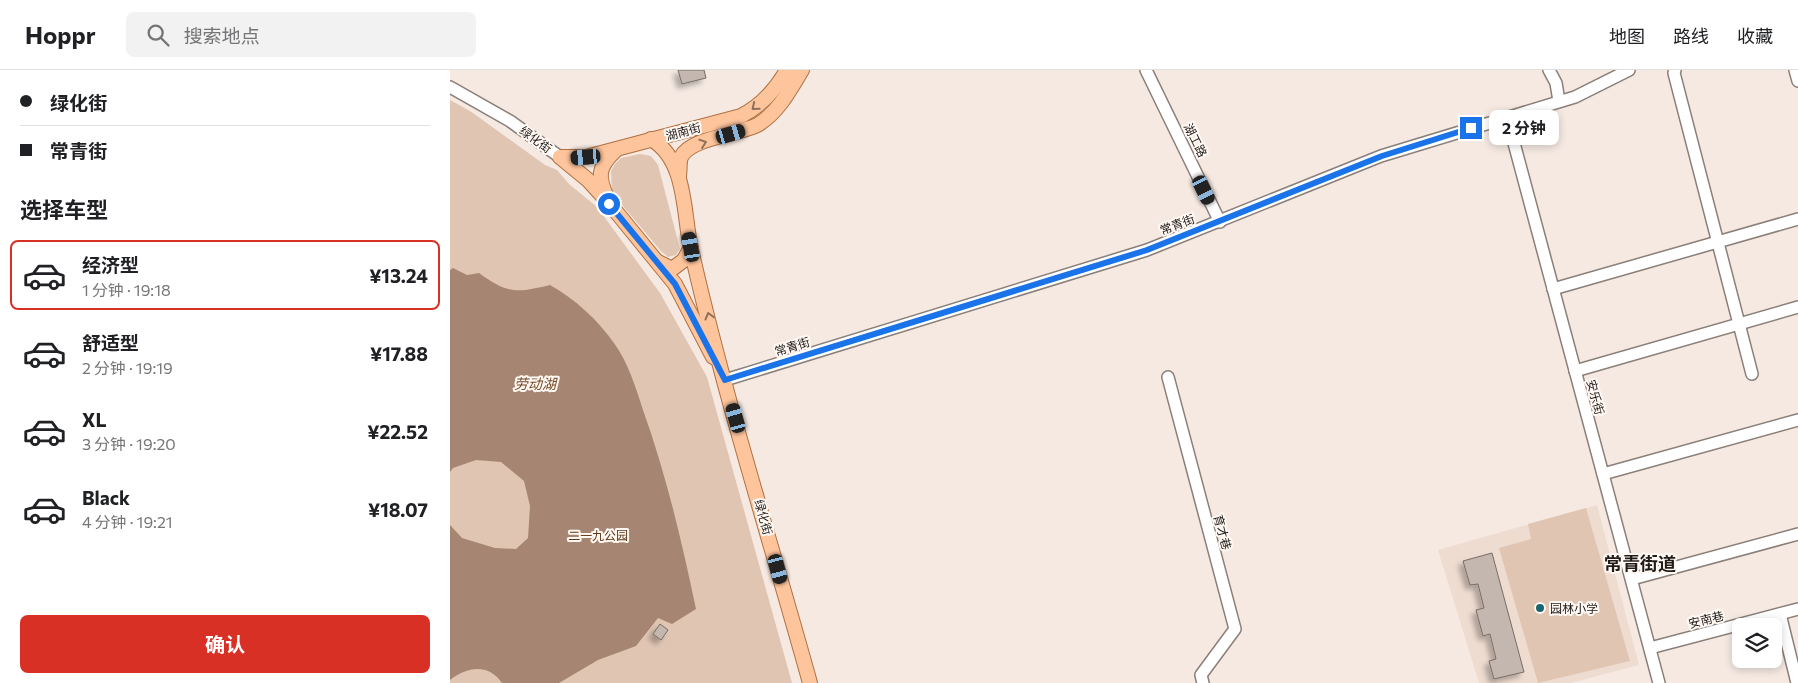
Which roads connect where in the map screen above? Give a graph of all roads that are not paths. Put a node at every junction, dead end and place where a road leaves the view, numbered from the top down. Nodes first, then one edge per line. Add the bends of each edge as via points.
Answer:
1 (787, 70) edge
2 (802, 70) edge
3 (1146, 70) edge
4 (1549, 70) edge
5 (1630, 70) edge
6 (1675, 70) edge
7 (1794, 70) edge
8 (1798, 82) edge
9 (450, 87) edge
10 (1559, 101) junction
11 (1507, 116) junction
12 (651, 139) junction
13 (615, 151) junction
14 (560, 157) junction
15 (679, 179) junction
16 (609, 204) junction
17 (1798, 219) edge
18 (1220, 222) junction
19 (1717, 242) junction
20 (691, 247) junction
21 (657, 262) junction
22 (1553, 289) junction
23 (1798, 307) edge
24 (1739, 324) junction
25 (1575, 371) junction
26 (1752, 374) dead end
27 (1168, 378) dead end
28 (725, 380) junction
29 (1798, 420) edge
30 (1602, 474) junction
31 (1798, 534) edge
32 (1632, 579) junction
33 (1798, 609) edge
34 (1780, 614) junction
35 (1650, 648) junction
36 (810, 683) edge
37 (1203, 683) edge
38 (1659, 683) edge
39 (1798, 683) edge

1 -> 12 main road, 湖南街 via 778,85 750,112
15 -> 2 main road, 湖南街 via 682,157 688,150 758,124 780,106
3 - 18 street, 湖工路
4 - 10 street via 1556,83
5 - 10 street, 常青街 via 1575,97
6 - 19 street
7 - 8 street
9 - 14 street, 绿化街 via 510,121
10 - 11 street, 常青街
11 - 18 street, 常青街 via 1382,156
11 - 22 street, 安乐街
12 - 13 main road, 湖南街
12 - 15 main road, 绿化街 via 667,152
13 - 14 main road, 湖南街 via 586,157
13 - 16 main road via 604,161 600,172 601,185
14 - 16 main road, 绿化街 via 588,180
15 - 20 main road, 绿化街
16 - 21 main road, 绿化街
17 - 19 street
18 - 28 street, 常青街 via 1147,250
19 - 22 street
19 - 24 street
20 - 21 main road via 684,260 672,269
28 -> 20 main road, 绿化街
21 - 28 main road, 绿化街 via 689,308
22 - 25 street, 安乐街
23 - 24 street
24 - 25 street
24 - 26 street
25 - 30 street, 安乐街
27 - 37 street, 育才巷 via 1235,629 1201,675
28 - 36 main road, 绿化街
29 - 30 street
30 - 32 street, 安乐街
31 - 32 street
32 - 35 street, 安乐街
33 - 34 street, 安南巷
34 - 35 street, 安南巷
34 - 39 street
35 - 38 street, 安乐街

